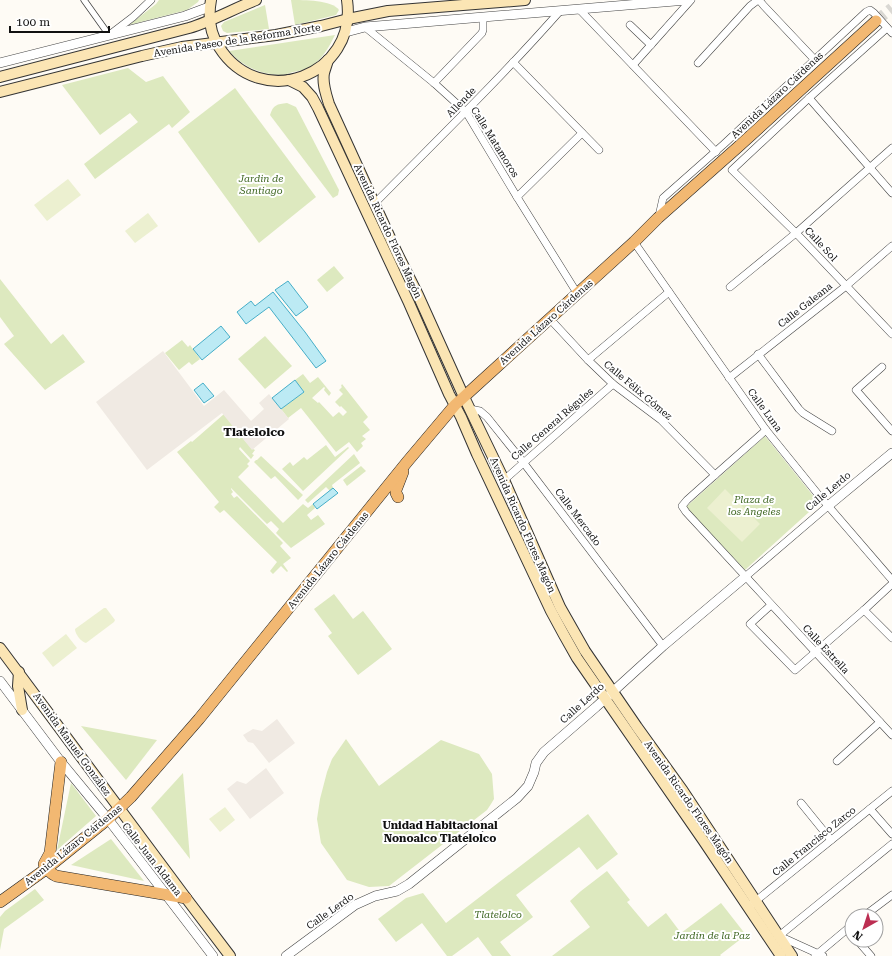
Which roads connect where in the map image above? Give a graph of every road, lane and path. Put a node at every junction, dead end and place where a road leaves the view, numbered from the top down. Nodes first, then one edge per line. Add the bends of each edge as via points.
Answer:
1 (84, 0) edge
2 (151, 0) edge
3 (256, 0) edge
4 (347, 0) edge
5 (525, 0) edge
6 (687, 0) edge
7 (691, 0) edge
8 (758, 0) edge
9 (210, 4) edge
10 (579, 9) junction
11 (560, 11) junction
12 (483, 18) junction
13 (348, 19) junction
14 (210, 20) junction
15 (876, 21) tunnel mouth
16 (630, 25) dead end
17 (365, 27) junction
18 (890, 30) edge
19 (346, 32) junction
20 (109, 35) junction
21 (217, 43) junction
22 (651, 45) junction
23 (328, 60) junction
24 (815, 60) junction
25 (513, 62) junction
26 (0, 63) edge
27 (698, 63) dead end
28 (633, 66) junction
29 (0, 77) edge
30 (289, 80) junction
31 (434, 83) junction
32 (0, 92) edge
33 (809, 98) junction
34 (466, 112) junction
35 (582, 133) junction
36 (892, 148) edge
37 (599, 150) dead end
38 (716, 152) junction
39 (870, 168) junction
40 (892, 193) edge
41 (517, 197) junction
42 (374, 204) junction
43 (658, 218) junction
44 (796, 233) junction
45 (634, 242) junction
46 (892, 246) edge
47 (846, 286) junction
48 (730, 287) dead end
49 (669, 292) junction
50 (578, 293) junction
51 (550, 318) junction
52 (892, 334) edge
53 (758, 354) junction
54 (588, 360) junction
55 (882, 366) dead end
56 (729, 378) junction
57 (613, 384) junction
58 (464, 397) junction
59 (455, 405) junction
60 (470, 409) junction
61 (766, 430) junction
62 (832, 431) dead end
63 (892, 431) edge
64 (892, 453) edge
65 (407, 462) junction
66 (523, 462) junction
67 (715, 475) junction
68 (504, 480) junction
69 (398, 497) dead end
70 (828, 506) junction
71 (745, 577) junction
72 (892, 580) edge
73 (892, 584) edge
74 (771, 605) junction
75 (864, 610) junction
76 (892, 638) edge
77 (663, 646) junction
78 (0, 648) edge
79 (816, 653) junction
80 (19, 672) junction
81 (0, 681) edge
82 (609, 694) junction
83 (22, 710) junction
84 (880, 722) junction
85 (892, 735) edge
86 (837, 761) dead end
87 (61, 762) junction
88 (892, 791) edge
89 (801, 803) dead end
90 (120, 809) junction
91 (870, 809) junction
92 (108, 819) junction
93 (892, 834) edge
94 (831, 840) junction
95 (892, 844) edge
96 (46, 869) junction
97 (165, 894) junction
98 (892, 895) edge
99 (186, 898) junction
100 (0, 902) edge
101 (752, 904) junction
102 (875, 908) edge
103 (844, 934) edge
104 (779, 936) junction
105 (864, 948) edge
106 (818, 955) edge
107 (213, 956) edge
108 (230, 956) edge
109 (286, 956) edge
110 (781, 956) edge
111 (792, 956) edge
112 (871, 956) edge

1 - 20 street
2 - 20 street
3 - 14 main road, Avenida Paseo de la Reforma Norte
4 - 13 main road
5 - 13 main road, Avenida Paseo de la Reforma Norte via 388,12
6 - 10 street
7 - 22 street
8 - 24 street
8 - 27 street
9 - 14 main road
9 - 20 street via 185,16
10 - 11 street
10 - 28 street
11 - 12 street
11 - 25 street, Allende
12 - 17 street
12 - 31 street via 482,34
13 - 19 main road
13 - 21 main road, Avenida Paseo de la Reforma Norte via 276,35
14 - 21 main road
14 - 29 main road, Avenida Paseo de la Reforma Norte via 176,32
15 - 43 main road, Avenida Lázaro Cárdenas
16 - 22 street
17 - 19 street
17 - 31 street, Calle Matamoros
18 - 24 street, Avenida Lázaro Cárdenas via 870,10
18 - 33 street
19 - 23 main road
20 - 26 street
21 - 30 main road via 233,64 245,72 267,80
21 - 32 main road, Avenida Paseo de la Reforma Norte via 182,47 142,56
22 - 28 street
23 - 30 main road via 310,74
23 - 42 main road, Avenida Ricardo Flores Magón via 324,73 324,89
24 - 38 street, Avenida Lázaro Cárdenas
25 - 34 street, Allende
25 - 35 street
28 - 38 street
30 - 59 main road, Avenida Ricardo Flores Magón via 303,87 318,108
31 - 34 street, Calle Matamoros
33 - 39 street
33 - 44 street, Calle Sol via 732,170
34 - 41 street, Calle Matamoros
34 - 42 street, Allende
35 - 37 street
35 - 41 street
36 - 39 street
38 - 43 street, Avenida Lázaro Cárdenas via 663,198
39 - 40 street
39 - 44 street
41 - 50 street, Calle Matamoros
42 - 58 main road, Avenida Ricardo Flores Magón
43 - 45 main road, Avenida Lázaro Cárdenas
44 - 47 street, Calle Sol
44 - 48 street
45 - 49 street, Calle Luna
45 - 50 main road, Avenida Lázaro Cárdenas
46 - 47 street, Calle Galeana
47 - 52 street, Calle Sol
47 - 53 street, Calle Galeana
49 - 54 street
49 - 56 street, Calle Luna
50 - 51 main road, Avenida Lázaro Cárdenas
51 - 54 street, Calle Félix Gómez
51 - 58 main road, Avenida Lázaro Cárdenas
53 - 56 street, Calle Galeana
53 - 62 street via 799,409
54 - 57 street, Calle Félix Gómez
55 - 63 street via 856,390
56 - 61 street, Calle Luna
57 - 66 street, Calle General Régules
57 - 67 street, Calle Félix Gómez via 661,420
58 - 59 main road, Avenida Lázaro Cárdenas
58 - 60 main road, Avenida Ricardo Flores Magón
59 - 65 main road, Avenida Lázaro Cárdenas
59 - 82 main road, Avenida Ricardo Flores Magón via 551,611 577,658
60 - 66 street, Calle Mercado via 480,411 488,417
60 - 68 main road, Avenida Ricardo Flores Magón
61 - 67 street
61 - 70 street, Calle Luna
64 - 70 street, Calle Lerdo
65 - 69 main road via 396,490
65 - 90 main road, Avenida Lázaro Cárdenas via 199,719
66 - 68 street, Calle General Régules
66 - 77 street, Calle Mercado
67 - 71 street, Calle Estrella via 682,506
68 - 82 main road, Avenida Ricardo Flores Magón via 560,607
70 - 71 street, Calle Lerdo
70 - 72 street, Calle Luna
71 - 74 street, Calle Estrella
71 - 77 street, Calle Lerdo
73 - 75 street
74 - 79 street, Calle Estrella
74 - 79 street via 750,624 795,670
75 - 76 street
75 - 79 street
77 - 82 street, Calle Lerdo
78 - 80 main road, Avenida Manuel González
79 - 84 street, Calle Estrella
80 - 83 main road via 18,686
80 - 90 main road, Avenida Manuel González
81 - 83 street, Calle Juan Aldama
82 - 101 main road, Avenida Ricardo Flores Magón via 703,840
82 - 109 street, Calle Lerdo via 544,752 536,763 528,786 495,817 409,884 397,891 375,896 355,905
83 - 87 street, Calle Juan Aldama
84 - 85 street, Calle Estrella
84 - 86 street
87 - 92 street, Calle Juan Aldama
87 - 96 main road via 50,853 44,864
88 - 91 street, Calle Francisco Zarco
89 - 94 street
90 - 92 main road, Avenida Lázaro Cárdenas
90 - 99 main road, Avenida Manuel González
91 - 93 street
91 - 94 street, Calle Francisco Zarco
92 - 96 main road, Avenida Lázaro Cárdenas
92 - 97 street, Calle Juan Aldama
94 - 101 street, Calle Francisco Zarco
95 - 104 street
96 - 97 main road via 56,876
96 - 100 main road, Avenida Lázaro Cárdenas
97 - 99 main road
97 - 107 street, Calle Juan Aldama
98 - 102 street
99 - 108 main road, Avenida Manuel González
101 - 104 main road, Avenida Ricardo Flores Magón
101 - 110 main road, Avenida Ricardo Flores Magón
103 - 106 street
104 - 106 street
104 - 111 main road, Avenida Ricardo Flores Magón
105 - 112 street

